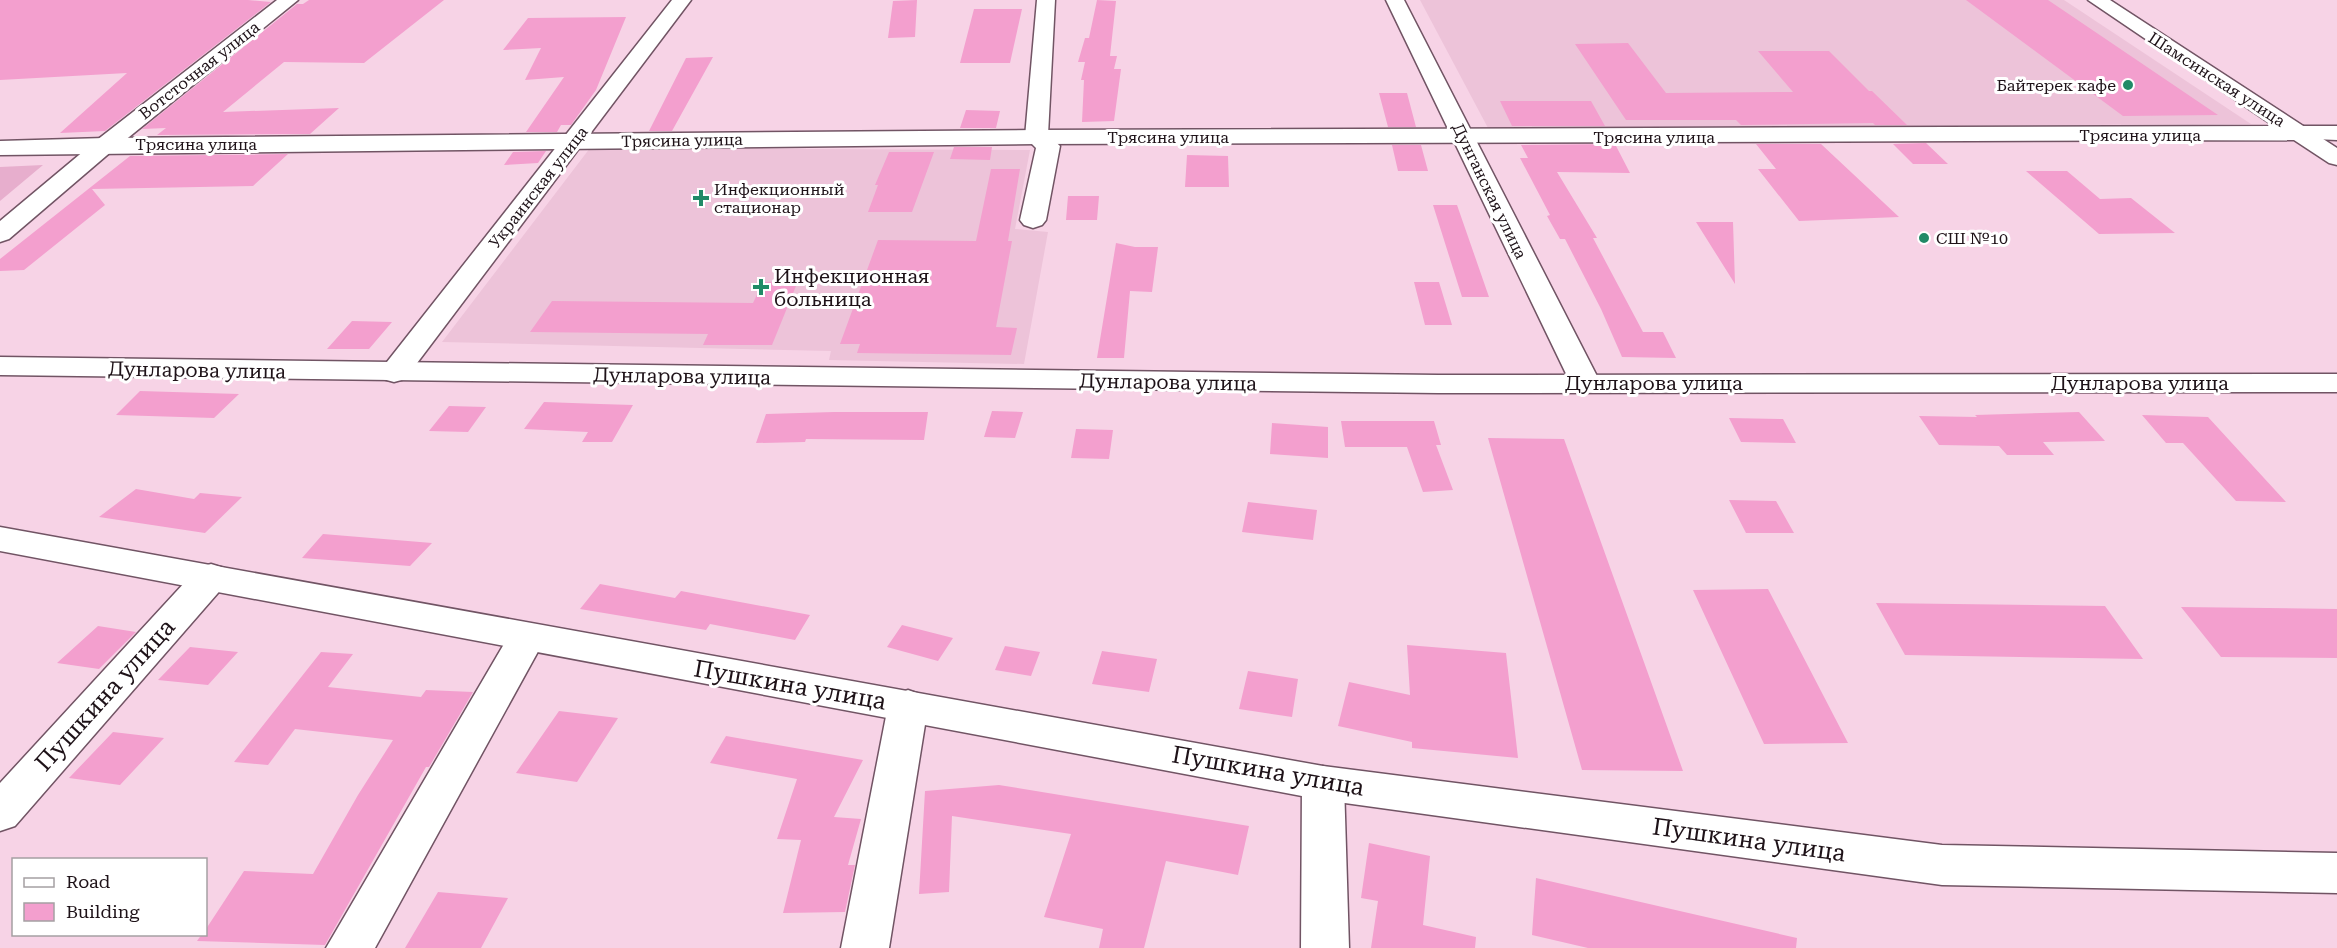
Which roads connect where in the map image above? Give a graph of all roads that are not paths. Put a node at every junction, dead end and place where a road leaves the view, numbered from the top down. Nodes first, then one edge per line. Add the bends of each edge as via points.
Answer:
1 (289, 0) edge
2 (682, 0) edge
3 (1046, 0) edge
4 (1395, 0) edge
5 (2097, 0) edge
6 (2299, 133) junction
7 (2337, 134) edge
8 (1036, 137) junction
9 (1463, 137) junction
10 (573, 141) junction
11 (105, 145) junction
12 (0, 148) edge
13 (2337, 158) edge
14 (1033, 220) dead end
15 (0, 234) edge
16 (0, 366) edge
17 (394, 373) junction
18 (1585, 382) junction
19 (2337, 383) edge
20 (0, 539) edge
21 (211, 577) junction
22 (527, 637) junction
23 (908, 706) junction
24 (1323, 783) junction
25 (0, 813) edge
26 (2337, 873) edge
27 (350, 948) edge
28 (865, 948) edge
29 (1325, 948) edge

1 - 11 street, Вотсточная улица
2 - 10 street, Украинская улица
3 - 8 street
4 - 9 street, Дунганская улица
5 - 6 street, Шамсинская улица
6 - 7 street, Трясина улица
6 - 9 street, Трясина улица
6 - 13 street, Шамсинская улица
8 - 9 street, Трясина улица
8 - 10 street, Трясина улица
8 - 14 street via 1048,146
9 - 18 street, Дунганская улица
10 - 11 street, Трясина улица
10 - 17 street, Украинская улица
11 - 12 street, Трясина улица
11 - 15 street, Вотсточная улица
16 - 17 street, Дунларова улица
17 - 18 street, Дунларова улица via 1438,384
18 - 19 street, Дунларова улица
20 - 21 street, Пушкина улица
21 - 22 street, Пушкина улица
21 - 25 street, Пушкина улица
22 - 23 street, Пушкина улица
22 - 27 street
23 - 24 street, Пушкина улица
23 - 28 street
24 - 26 street, Пушкина улица via 1941,865
24 - 29 street

